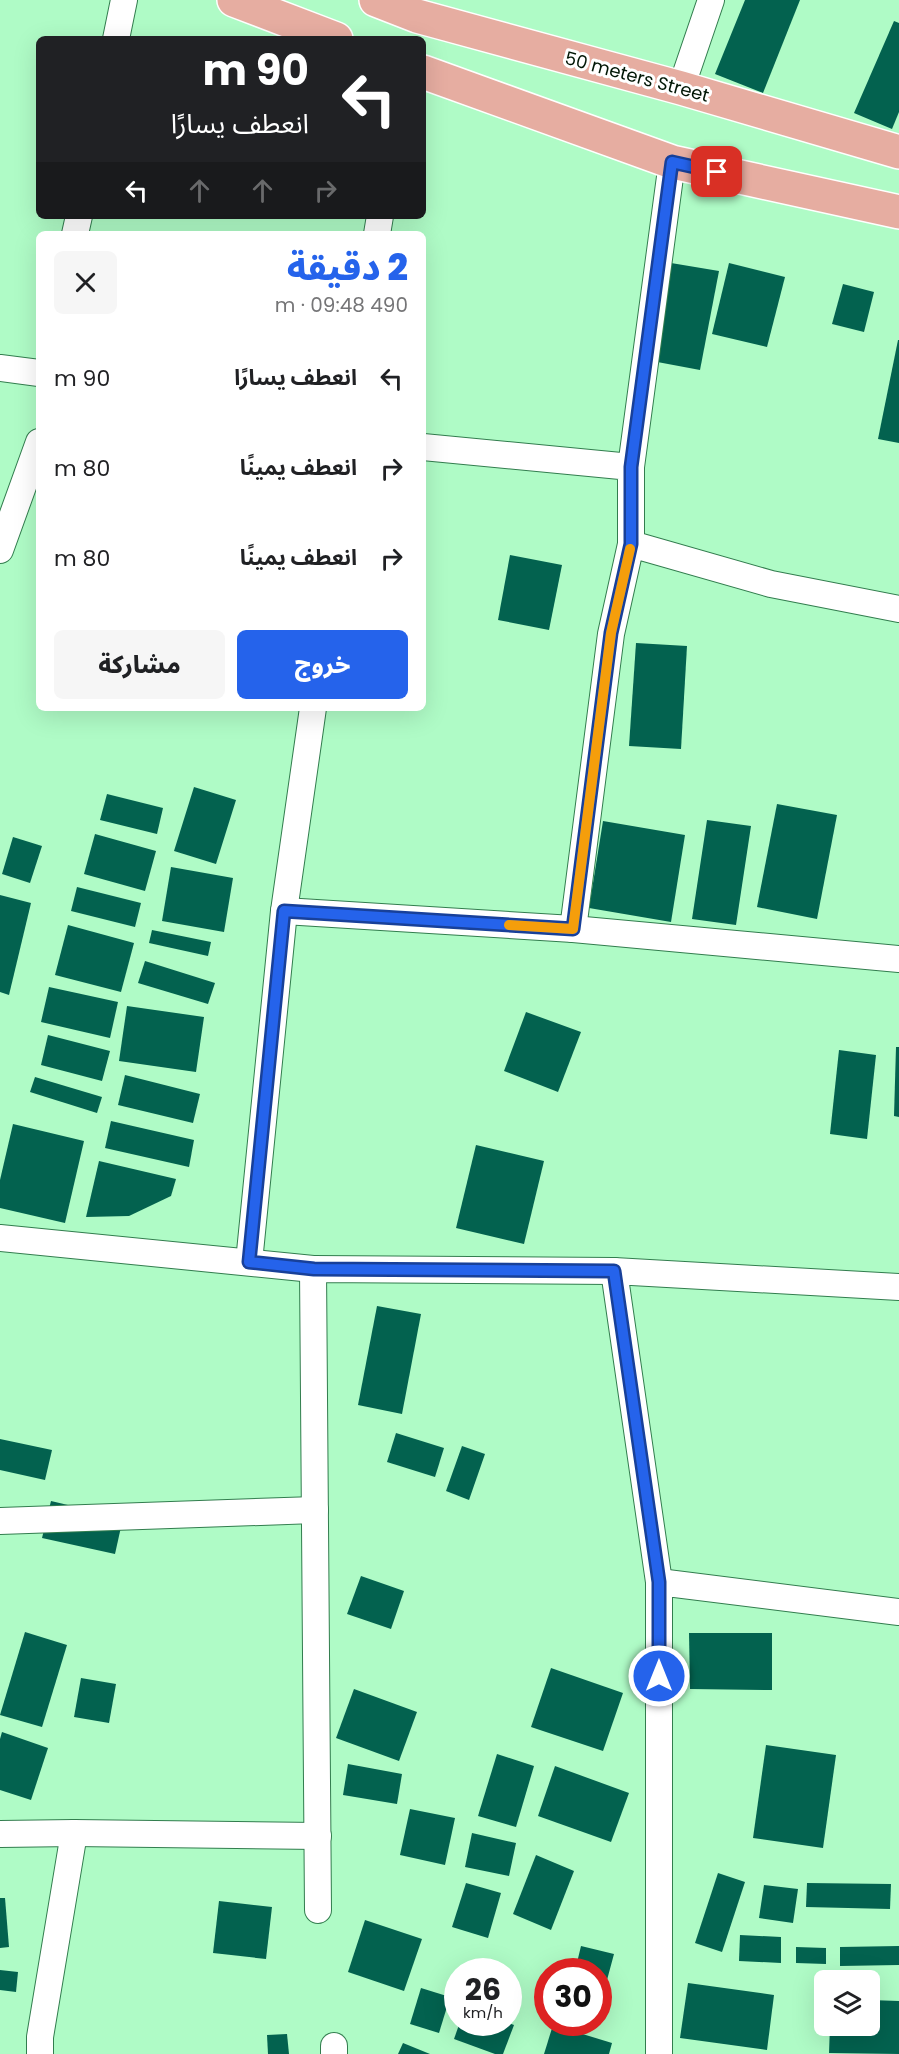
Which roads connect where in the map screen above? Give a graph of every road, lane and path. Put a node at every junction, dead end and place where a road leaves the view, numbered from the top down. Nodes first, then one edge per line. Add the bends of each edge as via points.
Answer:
1 (124, 0) edge
2 (234, 0) edge
3 (376, 0) edge
4 (711, 0) edge
5 (117, 36) edge
6 (328, 36) edge
7 (426, 73) edge
8 (681, 88) junction
9 (899, 152) edge
10 (672, 162) junction
11 (899, 212) edge
12 (0, 368) edge
13 (36, 373) edge
14 (426, 447) edge
15 (36, 450) edge
16 (631, 467) junction
17 (631, 544) junction
18 (0, 550) edge
19 (899, 609) edge
20 (313, 711) edge
21 (284, 911) junction
22 (573, 929) junction
23 (899, 959) edge
24 (0, 1238) edge
25 (249, 1262) junction
26 (314, 1269) junction
27 (614, 1271) junction
28 (899, 1287) edge
29 (315, 1510) junction
30 (0, 1521) edge
31 (659, 1582) junction
32 (899, 1612) edge
33 (74, 1833) junction
34 (0, 1834) edge
35 (318, 1836) junction
36 (318, 1910) dead end
37 (40, 2054) edge
38 (659, 2054) edge

1 - 5 street
2 - 6 main road
3 - 8 main road, 50 meters Street via 417,16
4 - 8 street
7 - 10 main road
8 - 9 main road, 50 meters Street
10 - 11 main road
10 - 16 street
12 - 13 street
14 - 16 street
15 - 18 street
16 - 17 street
17 - 19 street via 771,584
17 - 22 street via 611,633
20 - 21 street
21 - 22 street
21 - 25 street
22 - 23 street
24 - 25 street
25 - 26 street
26 - 27 street
26 - 29 street
27 - 28 street
27 - 31 street
29 - 30 street
29 - 35 street
31 - 32 street
31 - 38 street
33 - 34 street
33 - 35 street
33 - 37 street
35 - 36 street

